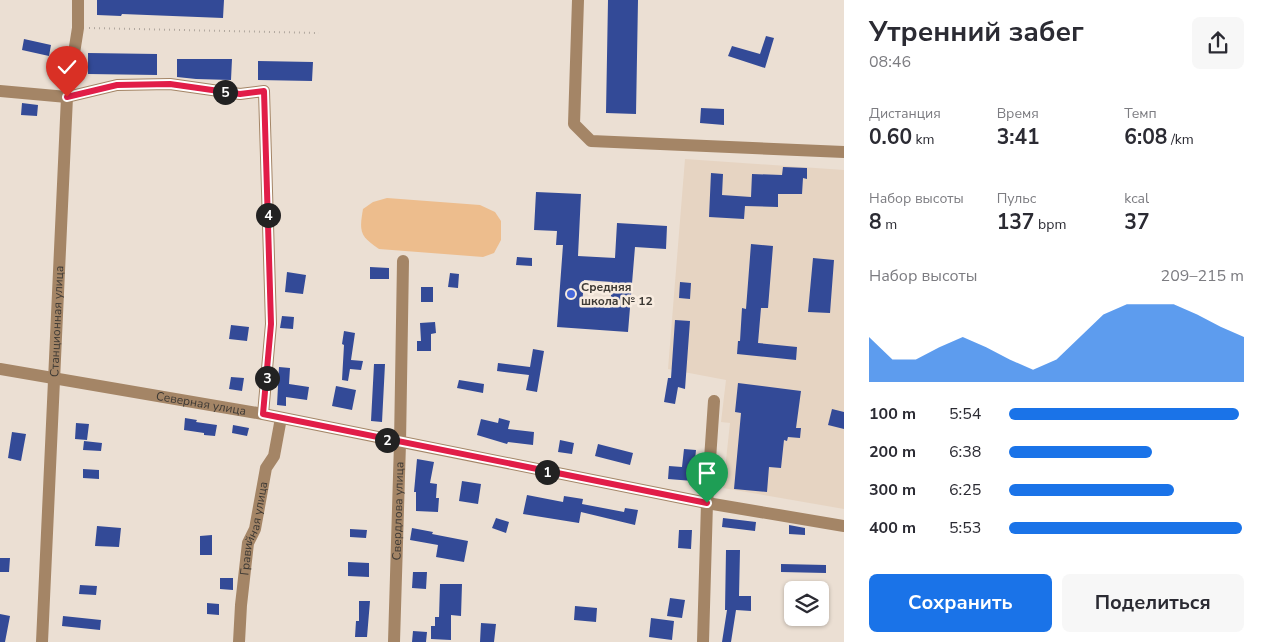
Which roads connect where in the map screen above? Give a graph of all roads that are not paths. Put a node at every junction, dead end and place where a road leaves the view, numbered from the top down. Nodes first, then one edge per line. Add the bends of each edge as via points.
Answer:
1 (78, 0) edge
2 (578, 0) edge
3 (0, 90) edge
4 (67, 97) junction
5 (844, 152) edge
6 (403, 261) dead end
7 (0, 369) edge
8 (54, 379) junction
9 (714, 401) dead end
10 (263, 414) junction
11 (281, 418) junction
12 (400, 443) junction
13 (707, 503) junction
14 (844, 526) edge
15 (42, 642) edge
16 (239, 642) edge
17 (394, 642) edge
18 (703, 642) edge

1 - 4 street, Станционная улица via 78,28
2 - 5 street via 574,124 591,141
3 - 4 street
4 - 8 street, Станционная улица
4 - 10 street via 117,85 170,84 240,94 264,91 271,324
6 - 12 street, Свердлова улица
7 - 8 street, Северная улица
8 - 10 street, Северная улица
8 - 15 street, Станционная улица
9 - 13 street
10 - 11 street, Северная улица
11 - 12 street, Северная улица
11 - 16 street, Гравийная улица via 274,456 266,468 255,529 248,543
12 - 13 street, Северная улица
12 - 17 street, Свердлова улица
13 - 14 street, Северная улица
13 - 18 street

